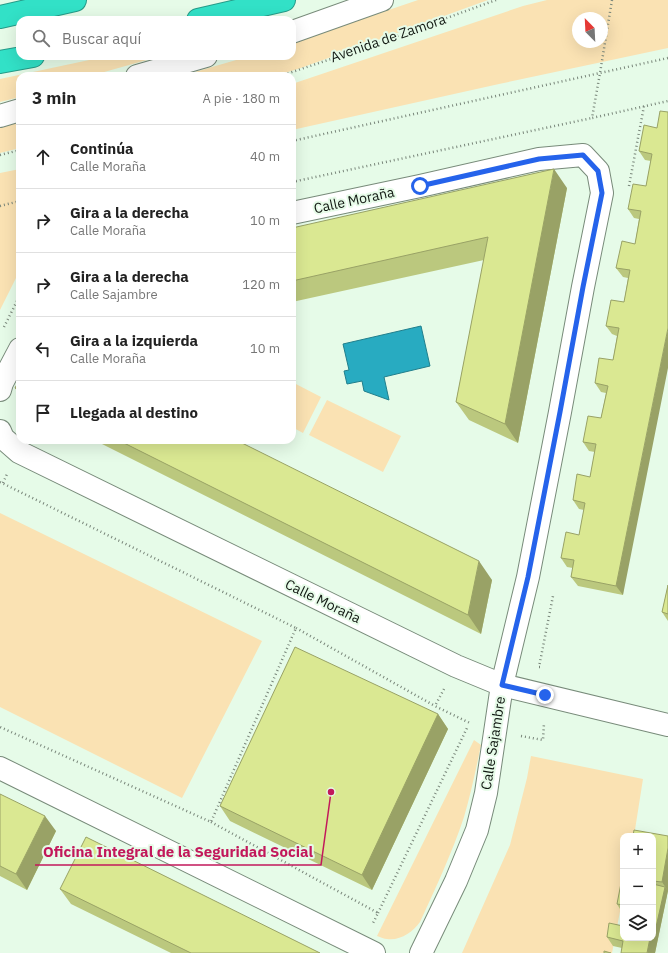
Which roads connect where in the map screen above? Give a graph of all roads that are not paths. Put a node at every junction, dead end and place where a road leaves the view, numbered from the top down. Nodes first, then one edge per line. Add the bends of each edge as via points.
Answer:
1 (75, 0) edge
2 (284, 0) edge
3 (382, 0) edge
4 (215, 16) edge
5 (0, 17) edge
6 (296, 31) edge
7 (16, 59) edge
8 (192, 60) edge
9 (0, 62) edge
10 (151, 72) edge
11 (16, 111) edge
12 (0, 116) edge
13 (598, 171) joint
14 (296, 212) edge
15 (16, 357) edge
16 (0, 390) edge
17 (0, 431) edge
18 (502, 685) junction
19 (668, 725) edge
20 (0, 768) edge
21 (367, 950) edge
22 (421, 953) edge

1 - 5 highway
2 - 4 highway
3 - 6 street
7 - 9 highway
8 - 10 street
11 - 12 street
13 - 14 street, Calle Moraña via 583,155 539,159
13 - 18 street, Calle Sajambre via 602,193 528,577
15 - 16 street
17 - 18 street, Calle Moraña via 3,438 19,452 456,666
18 - 19 street, Calle Moraña
18 - 22 street, Calle Sajambre via 486,793 477,830 456,881
20 - 21 street

